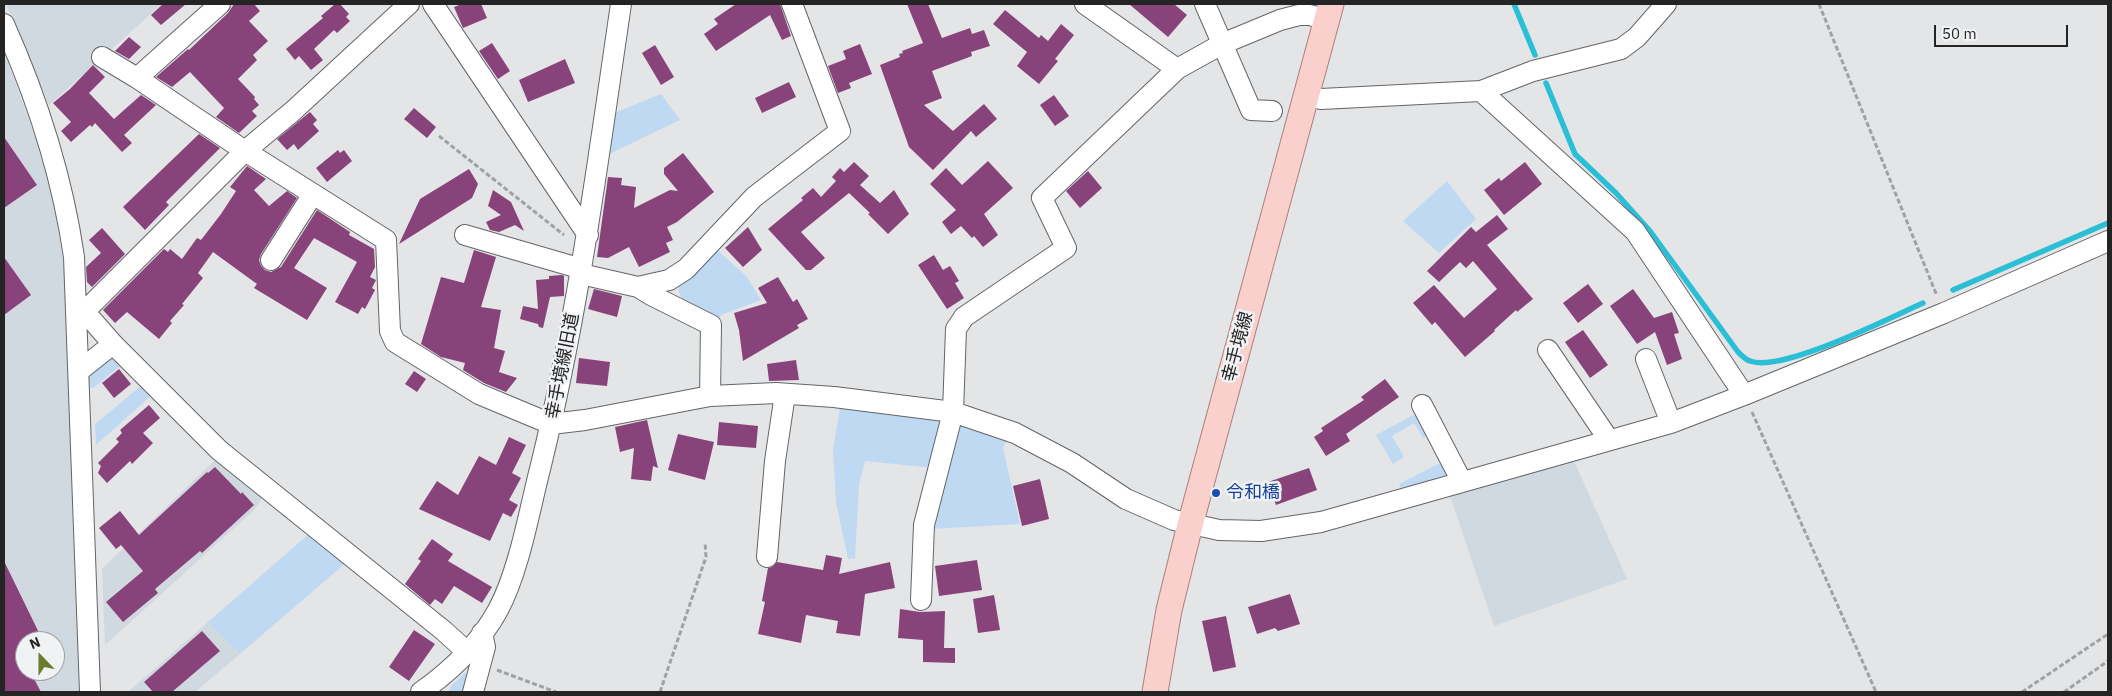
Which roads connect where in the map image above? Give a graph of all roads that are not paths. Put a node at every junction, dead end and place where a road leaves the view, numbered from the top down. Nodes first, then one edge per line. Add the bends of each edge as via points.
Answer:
1 (220, 4) edge
2 (409, 4) edge
3 (433, 4) edge
4 (621, 4) edge
5 (792, 4) edge
6 (1084, 4) edge
7 (1205, 4) edge
8 (1666, 4) edge
9 (1329, 12) edge
10 (4, 24) edge
11 (1222, 44) junction
12 (102, 57) dead end
13 (1177, 69) junction
14 (137, 78) junction
15 (1481, 91) junction
16 (1305, 96) junction
17 (1272, 110) dead end
18 (245, 151) junction
19 (313, 194) junction
20 (465, 235) dead end
21 (2108, 241) edge
22 (584, 257) junction
23 (271, 260) dead end
24 (638, 287) junction
25 (77, 313) junction
26 (113, 344) junction
27 (1548, 350) dead end
28 (1646, 359) dead end
29 (79, 370) junction
30 (786, 394) junction
31 (710, 396) junction
32 (1744, 396) junction
33 (1422, 404) dead end
34 (954, 412) junction
35 (1671, 423) junction
36 (551, 424) junction
37 (1609, 440) junction
38 (1462, 482) junction
39 (1190, 525) junction
40 (767, 557) dead end
41 (921, 600) dead end
42 (475, 658) junction
43 (90, 692) edge
44 (421, 692) edge
45 (473, 692) edge
46 (1155, 692) edge

1 - 14 street
2 - 18 street
3 - 22 street
4 - 22 street, 幸手境線旧道
5 - 24 street via 840,131 754,197 686,269 669,280
6 - 13 street
7 - 11 street
8 - 15 street via 1637,37 1621,49 1533,71
9 - 11 street via 1280,20
9 - 16 main road, 幸手境線
10 - 25 street via 41,115 63,192 74,257
11 - 13 street
11 - 17 street via 1251,110
12 - 14 street
13 - 34 street via 1042,198 1066,248 964,317 956,329
14 - 18 street
15 - 16 street via 1321,99
15 - 32 street via 1635,232
16 - 39 main road, 幸手境線
18 - 19 street
18 - 25 street via 91,305
19 - 23 street
19 - 36 street via 386,240 390,331 395,342 479,394
20 - 22 street
21 - 32 street
22 - 24 street
22 - 36 street, 幸手境線旧道
24 - 31 street via 711,324
25 - 26 street via 92,320
25 - 29 street
26 - 29 street
26 - 42 street via 219,450
27 - 37 street
28 - 35 street
29 - 43 street
30 - 31 street
30 - 34 street
30 - 40 street via 775,461
31 - 36 street
32 - 35 street
33 - 38 street
34 - 39 street via 1015,433 1072,463 1126,499
34 - 41 street via 924,525
35 - 37 street
36 - 42 street, 幸手境線旧道 via 507,590 482,633 485,647
37 - 38 street
38 - 39 street via 1321,522 1261,531 1219,530
39 - 46 main road, 幸手境線 via 1169,610
42 - 44 street
42 - 45 street

